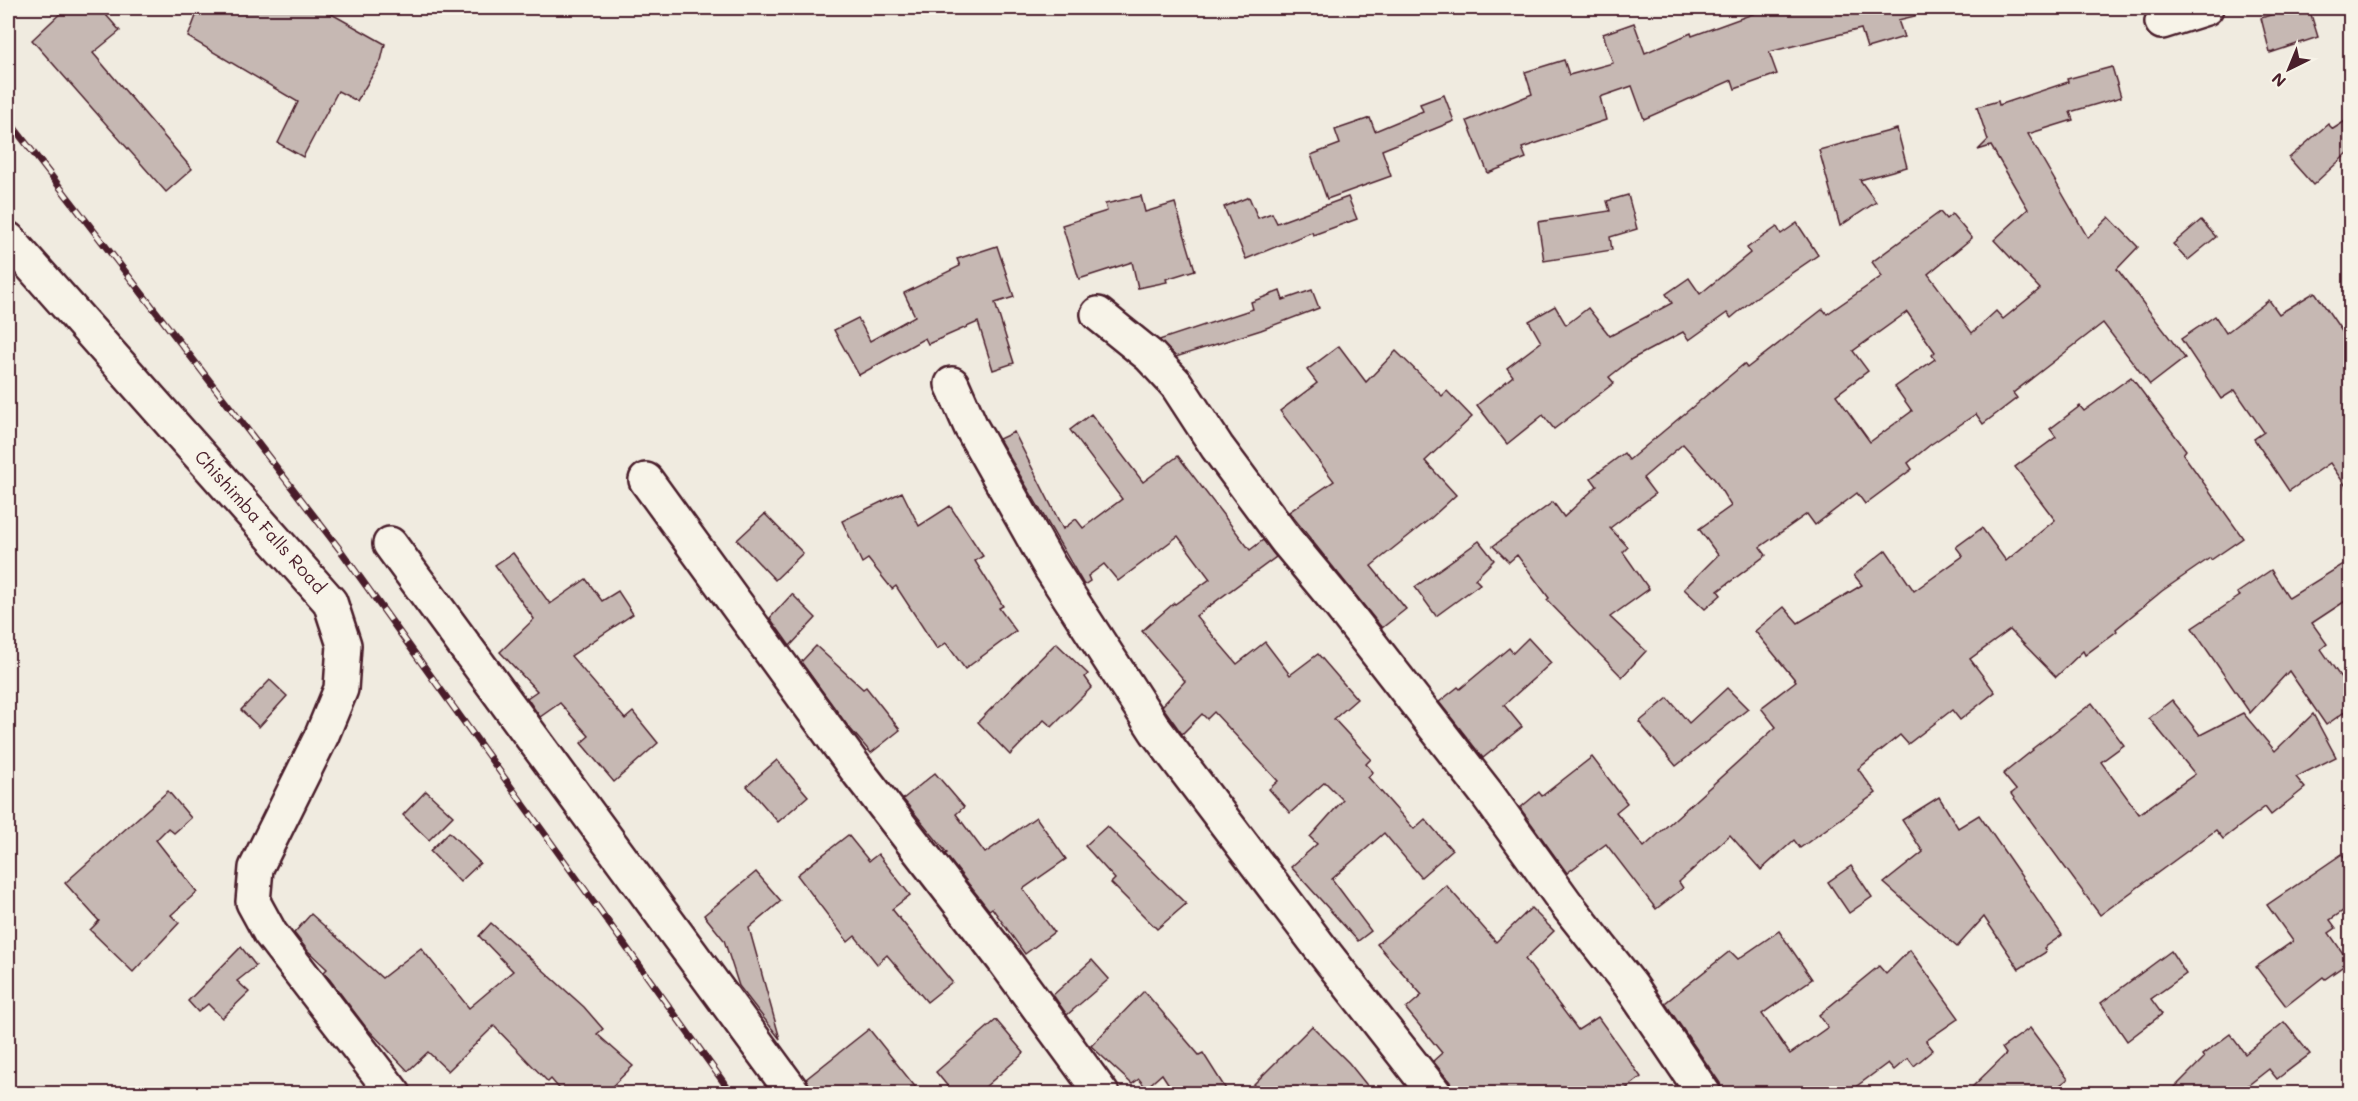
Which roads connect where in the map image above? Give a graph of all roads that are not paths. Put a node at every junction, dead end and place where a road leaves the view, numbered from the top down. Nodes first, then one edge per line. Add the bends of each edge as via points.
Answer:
1 (2206, 8) edge
2 (2162, 22) dead end
3 (8, 239) edge
4 (1098, 314) dead end
5 (952, 384) dead end
6 (646, 480) dead end
7 (390, 544) dead end
8 (394, 1094) edge
9 (795, 1094) edge
10 (1102, 1094) edge
11 (1435, 1094) edge
12 (1704, 1094) edge

1 - 2 street
3 - 8 street, Chishimba Falls Road via 330,602 344,645 341,689 256,868 253,902 270,933
4 - 12 street via 1150,356 1176,384 1286,540 1487,794 1631,986
5 - 11 street via 971,427 1050,567 1156,731
6 - 10 street via 859,773
7 - 9 street

